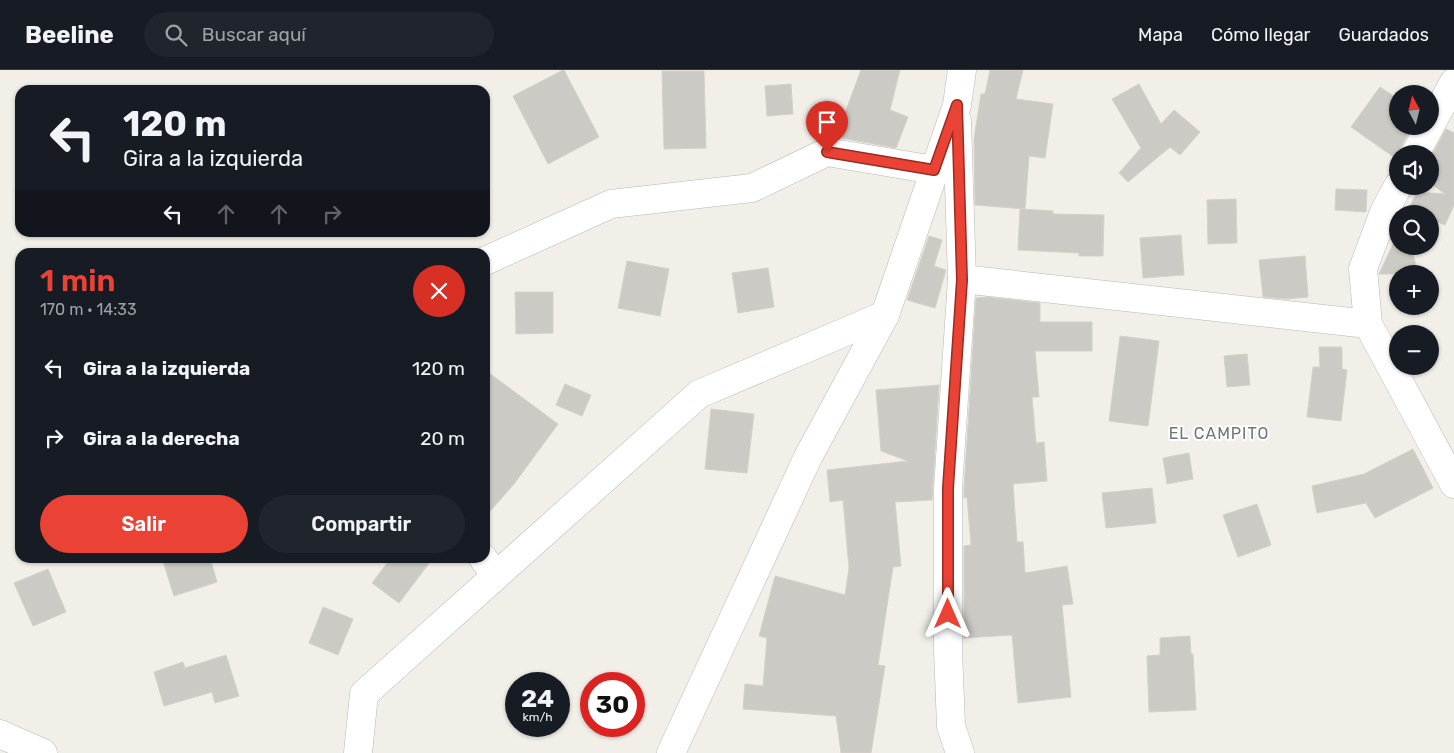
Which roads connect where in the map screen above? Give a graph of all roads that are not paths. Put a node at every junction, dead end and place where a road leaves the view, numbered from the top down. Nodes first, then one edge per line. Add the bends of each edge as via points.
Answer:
1 (962, 70) edge
2 (1454, 82) edge
3 (957, 105) junction
4 (1420, 145) edge
5 (934, 170) junction
6 (1393, 195) edge
7 (490, 259) edge
8 (962, 280) junction
9 (885, 315) junction
10 (1368, 324) junction
11 (1454, 484) edge
12 (489, 567) edge
13 (0, 734) edge
14 (43, 753) edge
15 (358, 753) edge
16 (672, 753) edge
17 (960, 753) edge

1 - 3 street
2 - 4 street
3 - 5 street
3 - 8 street
5 - 7 street via 827,152 752,188 611,204
5 - 9 street
6 - 10 street via 1363,269
8 - 10 street
8 - 17 street via 948,488 951,726
9 - 12 street via 699,394
9 - 16 street via 808,457
10 - 11 street
12 - 15 street via 364,694
13 - 14 street

